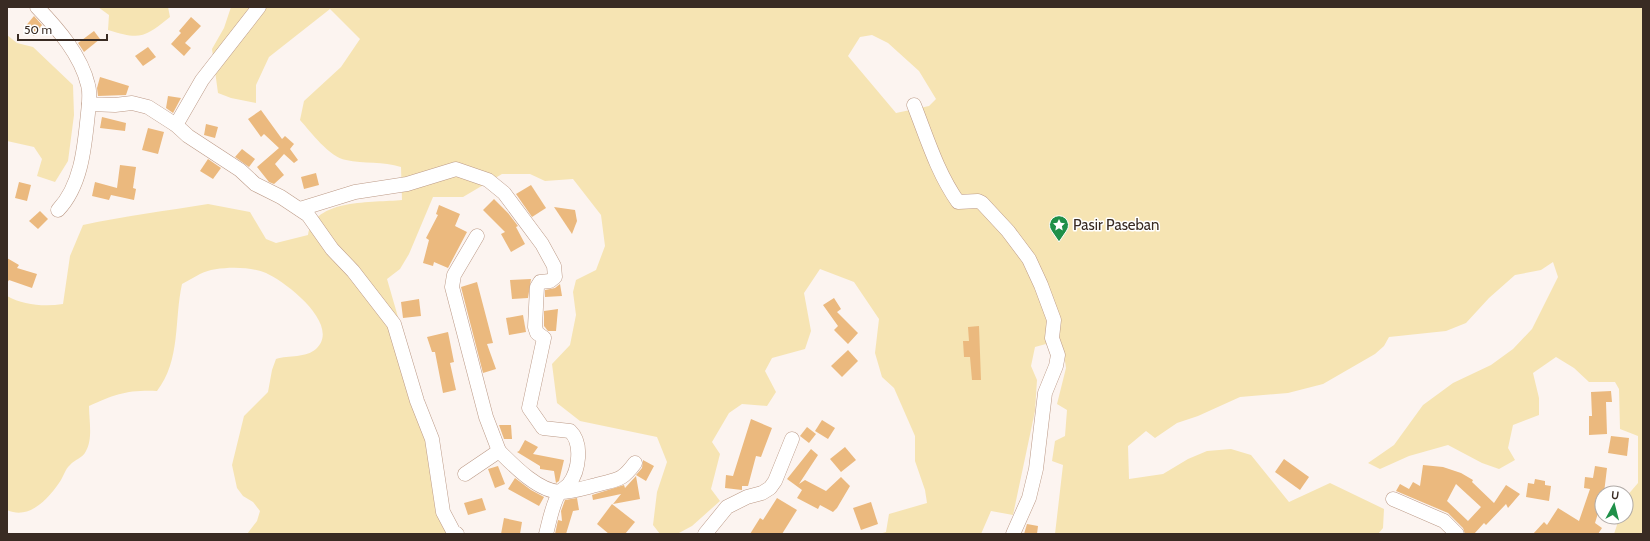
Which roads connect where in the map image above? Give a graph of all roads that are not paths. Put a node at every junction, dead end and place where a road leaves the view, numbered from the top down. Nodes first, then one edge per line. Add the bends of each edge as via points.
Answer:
1 (37, 7) edge
2 (259, 7) edge
3 (89, 104) junction
4 (914, 104) dead end
5 (176, 125) junction
6 (300, 209) junction
7 (58, 210) dead end
8 (477, 236) dead end
9 (792, 439) dead end
10 (500, 451) junction
11 (634, 463) dead end
12 (465, 474) dead end
13 (560, 492) junction
14 (1393, 499) dead end
15 (457, 534) edge
16 (546, 534) edge
17 (704, 534) edge
18 (1013, 534) edge
19 (1456, 534) edge

1 - 3 street via 67,39 83,70 88,85
2 - 5 street via 202,80
3 - 5 street via 138,103
3 - 7 street via 84,146 78,169 70,193
4 - 18 street via 936,164 954,196 958,202 982,203 1016,241 1029,259 1054,320 1052,338 1058,355 1056,366 1045,393 1036,469 1029,498
5 - 6 street via 188,136 240,170 255,184
6 - 13 street via 355,192 407,184 456,169 488,180 504,193 542,244 554,266 555,277 550,281 540,282 537,287 535,327 536,333 544,338 529,408 543,428 570,431 578,443 574,476
6 - 15 street via 317,225 332,249 358,277 394,324 417,401 432,439 443,512
8 - 10 street via 454,275 452,287 486,417
9 - 17 street via 770,488 727,507
10 - 12 street
10 - 13 street via 517,469 535,482
11 - 13 street via 623,478
13 - 16 street
14 - 19 street via 1444,521

